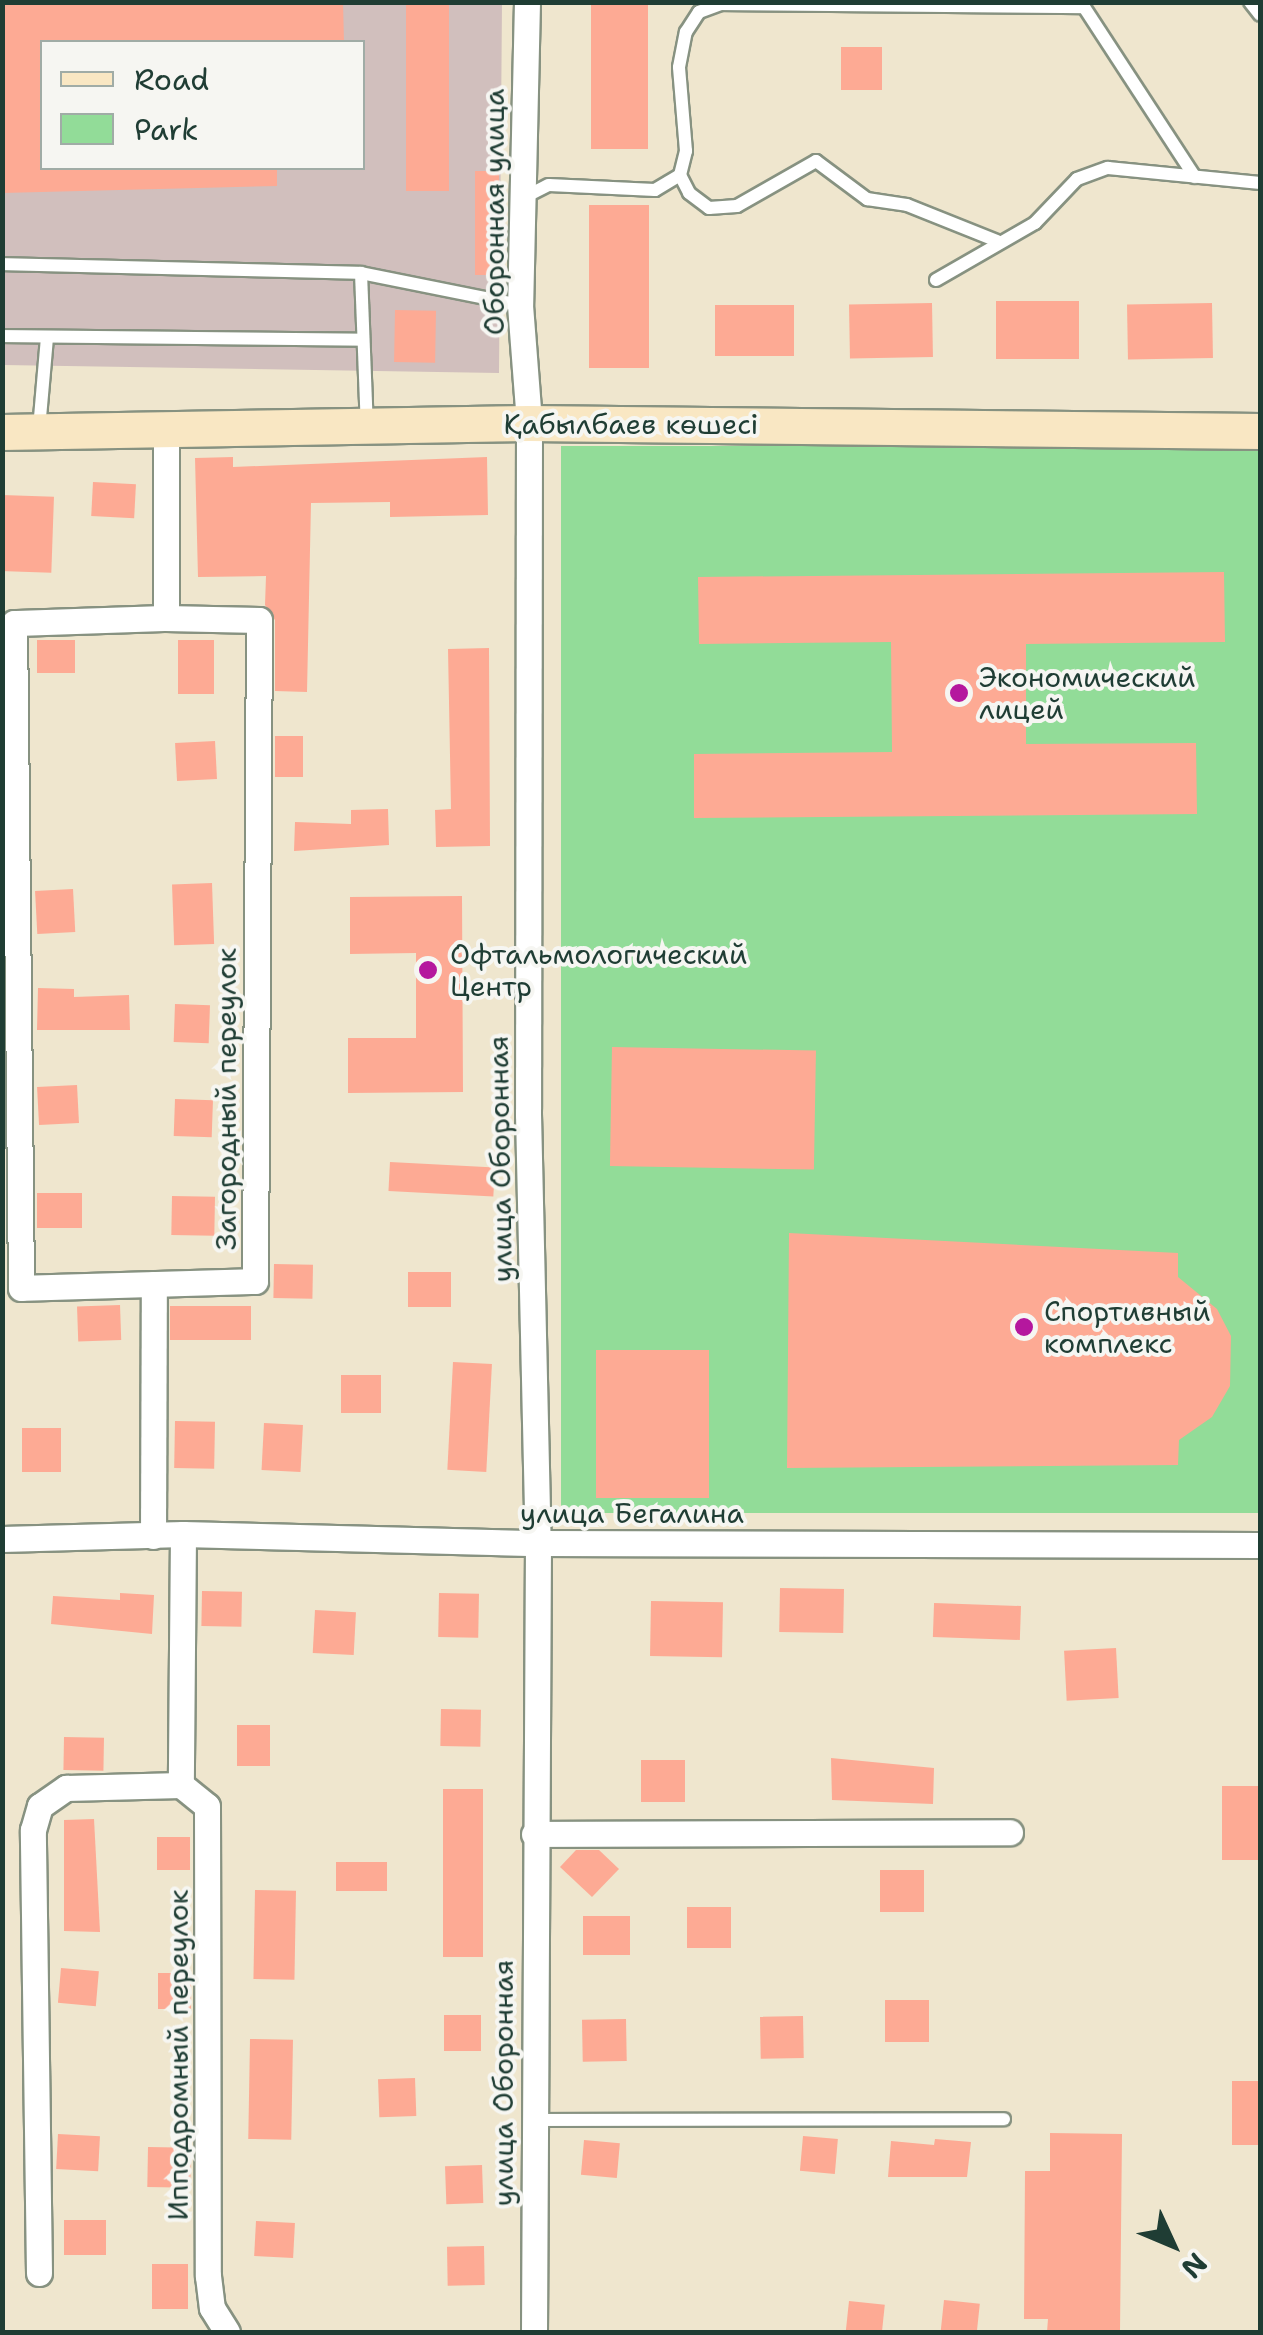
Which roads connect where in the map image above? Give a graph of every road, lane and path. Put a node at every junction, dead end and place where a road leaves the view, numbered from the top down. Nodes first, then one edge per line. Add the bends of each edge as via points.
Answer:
1 (527, 2) edge
2 (1250, 2) edge
3 (1260, 16) edge
4 (680, 175) junction
5 (1195, 178) junction
6 (1260, 183) edge
7 (521, 199) junction
8 (997, 240) junction
9 (2, 264) edge
10 (361, 273) junction
11 (936, 280) dead end
12 (520, 306) junction
13 (2, 336) edge
14 (46, 337) junction
15 (362, 340) junction
16 (529, 422) junction
17 (368, 427) junction
18 (1260, 431) edge
19 (2, 432) edge
20 (166, 432) junction
21 (39, 434) junction
22 (166, 618) junction
23 (154, 1284) junction
24 (183, 1534) junction
25 (153, 1536) junction
26 (2, 1539) edge
27 (538, 1544) junction
28 (1260, 1545) edge
29 (182, 1786) junction
30 (1010, 1832) dead end
31 (534, 1834) junction
32 (1004, 2119) dead end
33 (530, 2120) junction
34 (40, 2273) dead end
35 (227, 2332) edge
36 (534, 2332) edge

1 - 7 street, Оборонная улица
2 - 3 lane
4 - 5 lane via 686,151 678,67 686,32 699,12 721,4 1084,8
4 - 7 lane via 655,190 549,186
4 - 8 lane via 689,193 709,208 737,206 816,160 866,199 906,205
5 - 6 lane
5 - 8 lane via 1108,168 1076,179 1034,223
7 - 12 street, Оборонная улица
8 - 11 lane
9 - 10 lane
10 - 12 lane
10 - 15 lane
12 - 16 street, Оборонная улица
13 - 14 lane
14 - 15 lane
14 - 21 lane
15 - 17 lane
16 - 17 main road, Қабылбаев көшесі
16 - 18 main road, Қабылбаев көшесі
16 - 27 street, улица Оборонная via 528,1114
17 - 20 main road, Қабылбаев көшесі
19 - 21 main road, Қабылбаев көшесі
20 - 21 main road, Қабылбаев көшесі
20 - 22 street
22 - 23 street, Загородный переулок via 259,620 255,1280
22 - 23 street, Загородный переулок via 14,622 21,1288
23 - 25 street
24 - 25 street, улица Бегалина
24 - 27 street, улица Бегалина
24 - 29 street
25 - 26 street, улица Бегалина
27 - 28 street, улица Бегалина
27 - 31 street, улица Оборонная
29 - 34 street via 66,1788 40,1806 33,1830
29 - 35 street, Ипподромный переулок via 206,1806 208,2276 212,2308
30 - 31 street
31 - 33 street, улица Оборонная
32 - 33 lane
33 - 36 street, улица Оборонная

